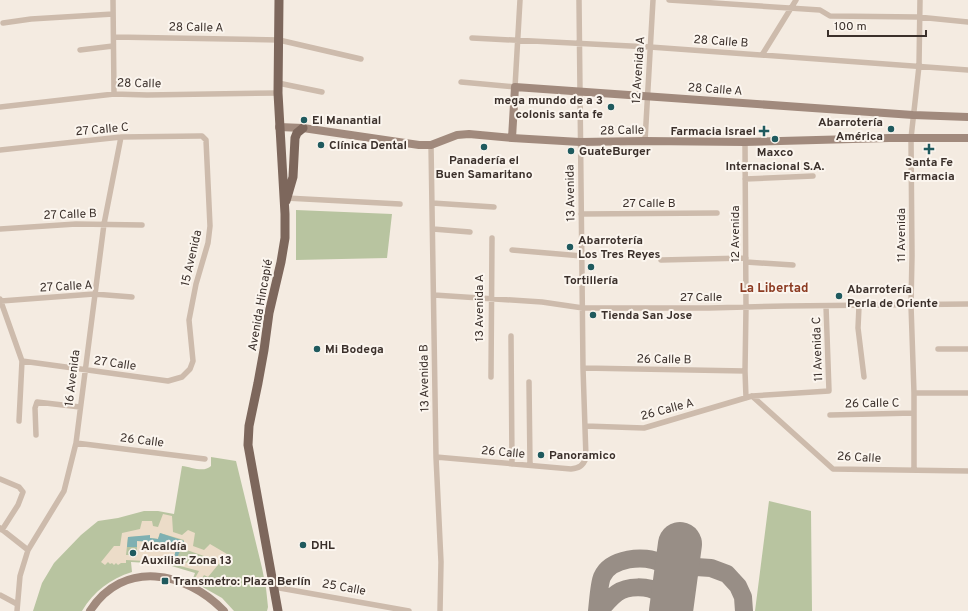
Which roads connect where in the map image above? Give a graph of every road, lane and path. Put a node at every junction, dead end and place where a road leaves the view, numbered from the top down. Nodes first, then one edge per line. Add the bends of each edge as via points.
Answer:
1 (113, 0) edge
2 (279, 0) edge
3 (520, 0) edge
4 (579, 0) edge
5 (654, 0) edge
6 (670, 0) edge
7 (796, 0) edge
8 (920, 0) edge
9 (791, 7) junction
10 (113, 14) junction
11 (918, 17) junction
12 (968, 22) edge
13 (3, 23) dead end
14 (114, 37) junction
15 (472, 38) dead end
16 (279, 40) junction
17 (518, 40) junction
18 (579, 44) junction
19 (113, 46) junction
20 (650, 47) junction
21 (80, 50) dead end
22 (762, 55) junction
23 (361, 58) dead end
24 (919, 66) junction
25 (968, 70) edge
26 (461, 82) dead end
27 (278, 83) junction
28 (515, 87) junction
29 (322, 92) dead end
30 (580, 92) junction
31 (278, 93) junction
32 (114, 94) junction
33 (647, 97) junction
34 (0, 107) edge
35 (913, 115) junction
36 (968, 117) edge
37 (279, 126) junction
38 (303, 128) junction
39 (121, 137) junction
40 (512, 138) junction
41 (911, 138) junction
42 (968, 138) edge
43 (206, 140) joint
44 (645, 141) junction
45 (580, 142) junction
46 (745, 142) junction
47 (431, 145) junction
48 (0, 150) edge
49 (813, 176) dead end
50 (745, 179) junction
51 (286, 198) junction
52 (432, 203) junction
53 (400, 204) dead end
54 (494, 207) dead end
55 (285, 212) junction
56 (581, 214) junction
57 (717, 214) dead end
58 (104, 224) junction
59 (142, 225) dead end
60 (0, 229) edge
61 (433, 229) junction
62 (470, 232) dead end
63 (492, 238) dead end
64 (512, 250) dead end
65 (582, 256) junction
66 (661, 260) dead end
67 (746, 260) junction
68 (793, 265) dead end
69 (94, 294) junction
70 (434, 295) junction
71 (132, 297) dead end
72 (492, 299) junction
73 (0, 300) edge
74 (968, 304) edge
75 (911, 305) junction
76 (826, 306) junction
77 (859, 306) junction
78 (583, 308) junction
79 (746, 308) junction
80 (511, 336) dead end
81 (938, 349) dead end
82 (968, 349) edge
83 (22, 361) junction
84 (583, 368) junction
85 (84, 369) junction
86 (745, 371) junction
87 (182, 377) joint
88 (491, 377) dead end
89 (864, 377) dead end
90 (529, 382) dead end
91 (829, 391) joint
92 (914, 393) junction
93 (968, 393) edge
94 (752, 396) junction
95 (746, 398) junction
96 (80, 407) junction
97 (914, 413) junction
98 (830, 415) dead end
99 (19, 421) dead end
100 (585, 426) junction
101 (36, 435) dead end
102 (76, 443) junction
103 (436, 457) junction
104 (586, 458) joint
105 (205, 460) dead end
106 (512, 464) junction
107 (530, 465) junction
108 (914, 470) junction
109 (968, 471) edge
110 (0, 479) edge
111 (1, 529) edge
112 (28, 550) junction
113 (274, 587) junction
114 (0, 595) edge
115 (275, 602) junction
116 (17, 604) junction
117 (17, 611) edge
118 (90, 611) edge
119 (224, 611) edge
120 (272, 611) edge
121 (278, 611) edge
122 (409, 611) edge
123 (440, 611) edge

1 - 10 street
2 - 16 main road, Avenida Hincapié
3 - 17 street
4 - 18 street, 13 Avenida
5 - 20 street, 12 Avenida A
6 - 9 street
7 - 9 street
8 - 11 street, 11 Avenida
9 - 11 street via 820,10 830,16
9 - 22 street
10 - 13 street
10 - 14 street
11 - 12 street
11 - 24 street, 11 Avenida
14 - 16 street, 28 Calle A
14 - 19 street
15 - 17 street, 28 Calle B
16 - 23 street, 28 Calle A
16 - 27 main road, Avenida Hincapié
17 - 18 street, 28 Calle B
17 - 28 street
18 - 20 street, 28 Calle B
18 - 30 street, 13 Avenida
19 - 21 street
19 - 32 street
20 - 22 street, 28 Calle B
20 - 33 street, 12 Avenida A
22 - 24 street, 28 Calle B
24 - 25 street, 28 Calle B
24 - 35 street, 11 Avenida
26 - 28 street, 28 Calle A
27 - 29 street
27 - 31 main road, Avenida Hincapié
28 - 30 main road, 28 Calle A
28 - 40 main road
30 - 33 main road, 28 Calle A
30 - 45 street, 13 Avenida
31 - 32 street, 28 Calle
31 - 37 main road, Avenida Hincapié
32 - 34 street, 28 Calle
33 - 35 main road, 28 Calle A
33 - 44 street, 12 Avenida A
35 - 36 main road, 28 Calle A
35 - 41 street, 11 Avenida
37 - 38 main road, 28 Calle
37 - 55 main road, Avenida Hincapié
38 - 47 main road, 28 Calle
38 - 51 main road via 295,138 293,177
39 - 43 street, 27 Calle C via 202,136
39 - 48 street, 27 Calle C
39 - 58 street, 16 Avenida
40 - 45 main road, 28 Calle
40 - 47 main road, 28 Calle via 461,134
41 - 42 main road, 28 Calle
41 - 46 main road, 28 Calle
41 - 75 street, 11 Avenida
43 - 87 street, 15 Avenida via 210,226 189,320 193,361 190,369
44 - 45 main road, 28 Calle
44 - 46 main road, 28 Calle
45 - 56 street, 13 Avenida
46 - 50 street, 12 Avenida
47 - 52 street, 13 Avenida B
49 - 50 street
50 - 67 street, 12 Avenida
51 - 53 street
51 - 55 main road
52 - 54 street
52 - 61 street, 13 Avenida B
55 - 113 main road, Avenida Hincapié via 281,262 248,426 248,445
56 - 57 street, 27 Calle B
56 - 65 street, 13 Avenida
58 - 59 street, 27 Calle B
58 - 60 street, 27 Calle B
58 - 69 street, 16 Avenida
61 - 62 street
61 - 70 street, 13 Avenida B
63 - 72 street, 13 Avenida A
64 - 65 street
65 - 78 street, 13 Avenida
66 - 67 street
67 - 68 street
67 - 79 street, 12 Avenida
69 - 71 street, 27 Calle A
69 - 73 street, 27 Calle A
69 - 85 street, 16 Avenida
70 - 72 street, 27 Calle
70 - 103 street, 13 Avenida B
72 - 78 street, 27 Calle
72 - 88 street, 13 Avenida A
73 - 83 street
74 - 75 street, 27 Calle
75 - 77 street, 27 Calle
75 - 92 street, 11 Avenida
76 - 77 street, 27 Calle
76 - 79 street, 27 Calle
76 - 91 street, 11 Avenida C
77 - 89 street via 858,328
78 - 79 street, 27 Calle
78 - 84 street, 13 Avenida
79 - 86 street, 12 Avenida
80 - 106 street
81 - 82 street
83 - 85 street, 27 Calle
83 - 99 street
84 - 86 street, 26 Calle B
84 - 100 street, 13 Avenida
85 - 87 street, 27 Calle via 168,381
85 - 96 street, 16 Avenida
86 - 95 street, 12 Avenida
90 - 107 street
91 - 94 street, 26 Calle A
92 - 93 street
92 - 97 street, 11 Avenida
94 - 95 street, 26 Calle A
94 - 108 street, 26 Calle via 833,468
95 - 100 street, 26 Calle A via 644,428
96 - 101 street via 37,402 34,408
96 - 102 street, 16 Avenida
97 - 98 street, 26 Calle C
97 - 108 street, 11 Avenida
100 - 104 street, 13 Avenida
102 - 105 street, 26 Calle
102 - 112 street, 16 Avenida via 64,491
103 - 106 street, 26 Calle
103 - 123 street, 13 Avenida B via 441,562
104 - 107 street, 26 Calle via 582,465 575,468
106 - 107 street, 26 Calle
108 - 109 street, 26 Calle
110 - 111 street via 19,487 23,492
111 - 112 street
112 - 116 street, 16 Avenida via 20,576
113 - 115 main road, Avenida Hincapié
113 - 122 street, 25 Calle
114 - 116 street
115 - 120 main road
115 - 121 main road, Avenida Hincapié
116 - 117 street, 16 Avenida
118 - 119 main road via 99,598 115,584 144,576 165,578 188,585 206,595

